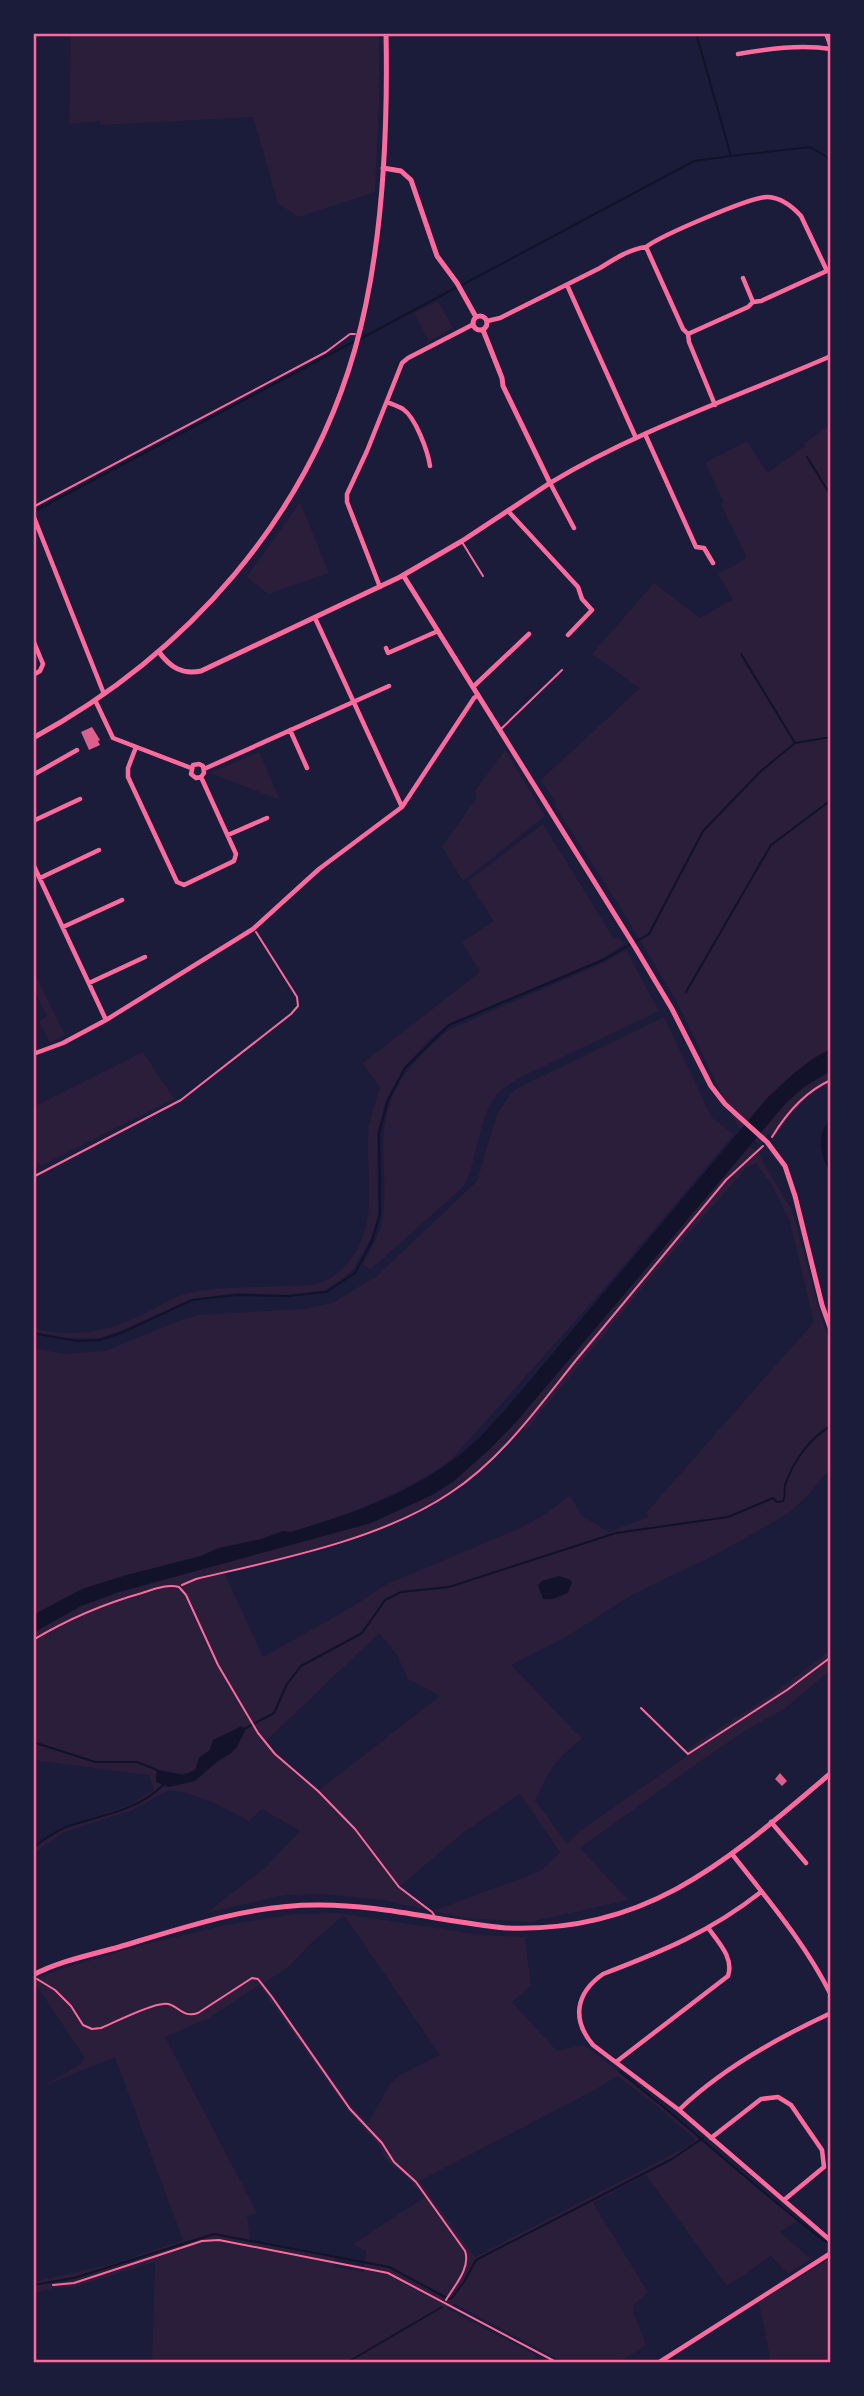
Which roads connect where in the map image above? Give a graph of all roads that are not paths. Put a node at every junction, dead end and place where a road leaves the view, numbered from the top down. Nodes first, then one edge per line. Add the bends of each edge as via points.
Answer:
1 (386, 33) edge
2 (827, 33) edge
3 (831, 48) edge
4 (738, 54) dead end
5 (383, 168) junction
6 (646, 247) junction
7 (829, 270) edge
8 (743, 278) dead end
9 (568, 285) junction
10 (753, 302) junction
11 (477, 317) junction
12 (487, 321) junction
13 (472, 324) junction
14 (483, 330) junction
15 (359, 334) junction
16 (688, 334) junction
17 (831, 356) edge
18 (387, 402) junction
19 (715, 405) junction
20 (645, 434) junction
21 (636, 438) junction
22 (430, 466) dead end
23 (550, 483) junction
24 (33, 507) edge
25 (508, 511) junction
26 (33, 515) edge
27 (574, 528) dead end
28 (462, 541) junction
29 (713, 563) dead end
30 (403, 575) junction
31 (484, 576) dead end
32 (380, 587) junction
33 (315, 618) junction
34 (438, 631) junction
35 (529, 634) dead end
36 (568, 635) dead end
37 (33, 640) edge
38 (386, 648) dead end
39 (159, 652) junction
40 (562, 670) dead end
41 (33, 676) edge
42 (389, 686) dead end
43 (474, 686) junction
44 (104, 694) junction
45 (479, 695) junction
46 (95, 700) junction
47 (353, 702) junction
48 (500, 729) junction
49 (290, 730) junction
50 (33, 738) edge
51 (136, 747) junction
52 (77, 750) dead end
53 (191, 768) junction
54 (307, 768) dead end
55 (204, 769) junction
56 (33, 775) edge
57 (201, 777) junction
58 (80, 799) dead end
59 (402, 807) junction
60 (267, 818) dead end
61 (33, 821) edge
62 (228, 835) junction
63 (99, 850) dead end
64 (33, 864) edge
65 (40, 878) junction
66 (122, 900) dead end
67 (63, 927) junction
68 (145, 957) dead end
69 (89, 983) junction
70 (106, 1020) junction
71 (33, 1054) edge
72 (831, 1330) edge
73 (33, 1640) edge
74 (831, 1773) edge
75 (771, 1822) junction
76 (732, 1854) junction
77 (806, 1863) dead end
78 (761, 1892) junction
79 (435, 1918) junction
80 (709, 1929) junction
81 (34, 1974) edge
82 (831, 1995) edge
83 (831, 2013) edge
84 (616, 2062) junction
85 (679, 2110) junction
86 (711, 2138) junction
87 (784, 2200) junction
88 (831, 2241) edge
89 (831, 2253) edge
90 (53, 2285) dead end
91 (558, 2363) edge
92 (658, 2363) edge

1 - 5 street
2 - 3 street
3 - 4 street
5 - 11 street via 401,171 411,180 437,256
5 - 15 street
6 - 7 street via 726,209 771,198 801,216
6 - 9 street
6 - 16 street
7 - 10 street
8 - 10 street
9 - 12 street
9 - 21 street
10 - 16 street
11 - 12 street
11 - 13 street
12 - 14 street
13 - 14 street
13 - 18 street via 408,358 398,370
14 - 23 street via 503,386
15 - 24 lane via 350,334 326,352
15 - 39 street via 330,421 293,493 229,584
16 - 19 street
17 - 19 street
18 - 22 street via 411,417
18 - 32 street via 346,498
19 - 20 street
20 - 21 street
20 - 29 street via 696,547 704,548
21 - 23 street
23 - 25 street
23 - 27 street
25 - 28 street
25 - 36 street via 578,587 592,610
26 - 44 street
28 - 30 street
28 - 31 lane
30 - 32 street
30 - 34 street
32 - 33 street
33 - 39 street via 201,671 183,672
33 - 47 street
34 - 38 street via 388,653
34 - 43 street
35 - 43 street
37 - 41 street via 43,664
39 - 44 street
40 - 48 lane
42 - 47 street
43 - 45 street
44 - 46 street
45 - 48 street
45 - 59 street
46 - 50 street
46 - 51 street via 113,737
47 - 49 street
47 - 59 street
48 - 72 street via 672,1009 702,1072 726,1104 779,1156 790,1177
49 - 54 street
49 - 55 street
51 - 53 street
51 - 62 street via 128,776 177,882 184,885 234,861 236,854
52 - 56 street
53 - 55 street via 197,763
53 - 57 street via 192,776
55 - 57 street
57 - 62 street
58 - 61 street
59 - 70 street via 319,869 253,929
60 - 62 street
63 - 65 street
64 - 65 street
65 - 67 street
66 - 67 street
67 - 69 street
68 - 69 street
69 - 70 street
70 - 71 street
73 - 79 lane via 98,1607 165,1586 179,1587 258,1733 355,1829 399,1886
74 - 75 street
75 - 76 street
75 - 77 street
76 - 78 street
76 - 79 street via 683,1887 646,1904 579,1923 518,1928
78 - 80 street
78 - 82 street via 791,1927
79 - 81 street via 345,1906 287,1906 232,1916
80 - 84 street via 729,1958 728,1976
80 - 84 street via 603,1974 584,1992 579,2011 583,2033
83 - 85 street via 748,2059
84 - 85 street
85 - 86 street
86 - 87 street
86 - 87 street via 761,2099 778,2097 791,2105 822,2150 824,2167
87 - 88 street
89 - 92 street
90 - 91 lane via 74,2283 202,2241 219,2240 388,2273

